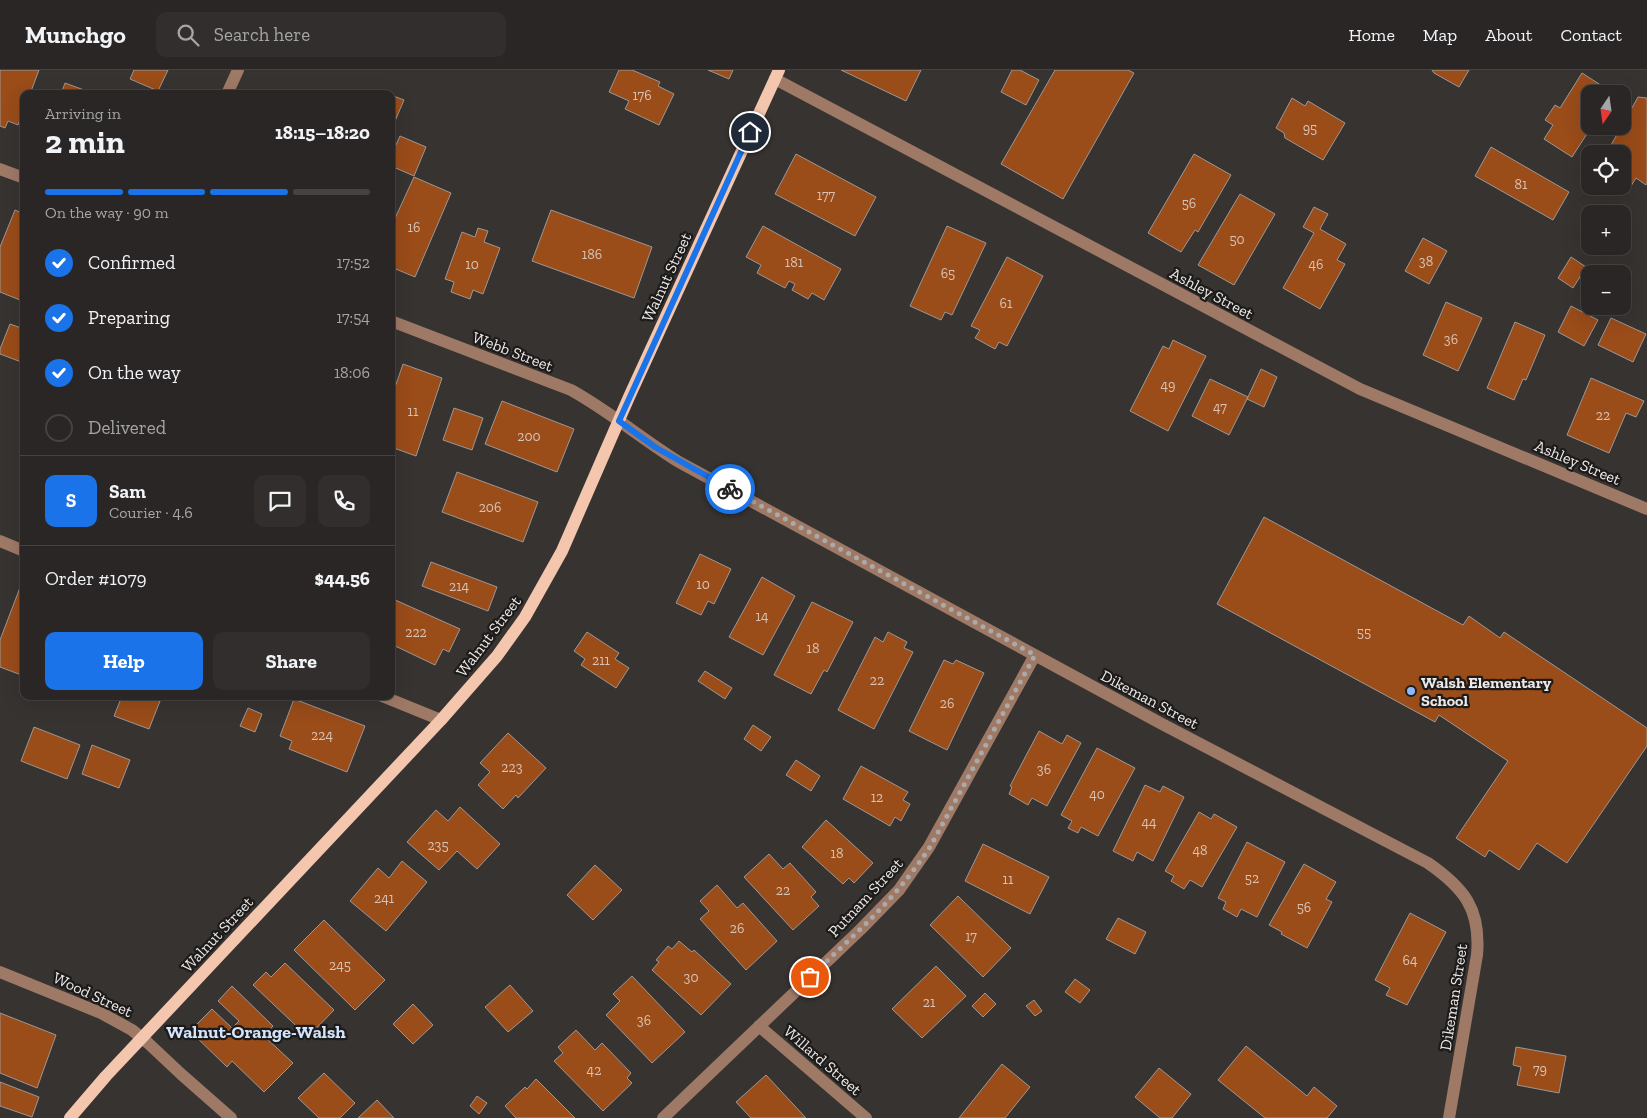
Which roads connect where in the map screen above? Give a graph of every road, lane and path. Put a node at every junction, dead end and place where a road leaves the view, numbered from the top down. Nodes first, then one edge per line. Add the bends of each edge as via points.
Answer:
1 (238, 70) edge
2 (777, 75) edge
3 (229, 90) edge
4 (0, 169) edge
5 (20, 176) edge
6 (395, 323) edge
7 (619, 421) junction
8 (1647, 509) edge
9 (0, 541) edge
10 (20, 549) edge
11 (1035, 655) junction
12 (392, 700) edge
13 (441, 720) junction
14 (0, 972) edge
15 (759, 1026) junction
16 (142, 1037) junction
17 (70, 1118) edge
18 (231, 1118) edge
19 (663, 1118) edge
20 (866, 1118) edge
21 (1449, 1118) edge

1 - 3 street
2 - 7 main road, Walnut Street
2 - 8 street, Ashley Street via 1360,389
4 - 5 street
6 - 7 street, Webb Street via 571,390
7 - 11 street, Dikeman Street via 679,462
7 - 13 main road, Walnut Street via 575,523 540,593 497,656
9 - 10 street
11 - 15 street, Putnam Street via 916,868 884,906
11 - 21 street, Dikeman Street via 1428,863 1460,890 1471,905 1479,937
12 - 13 street
13 - 16 main road, Walnut Street
14 - 16 street, Wood Street via 102,1013
15 - 19 street, Putnam Street
15 - 20 street, Willard Street
16 - 17 main road, Walnut Street
16 - 18 street, Wood Street

